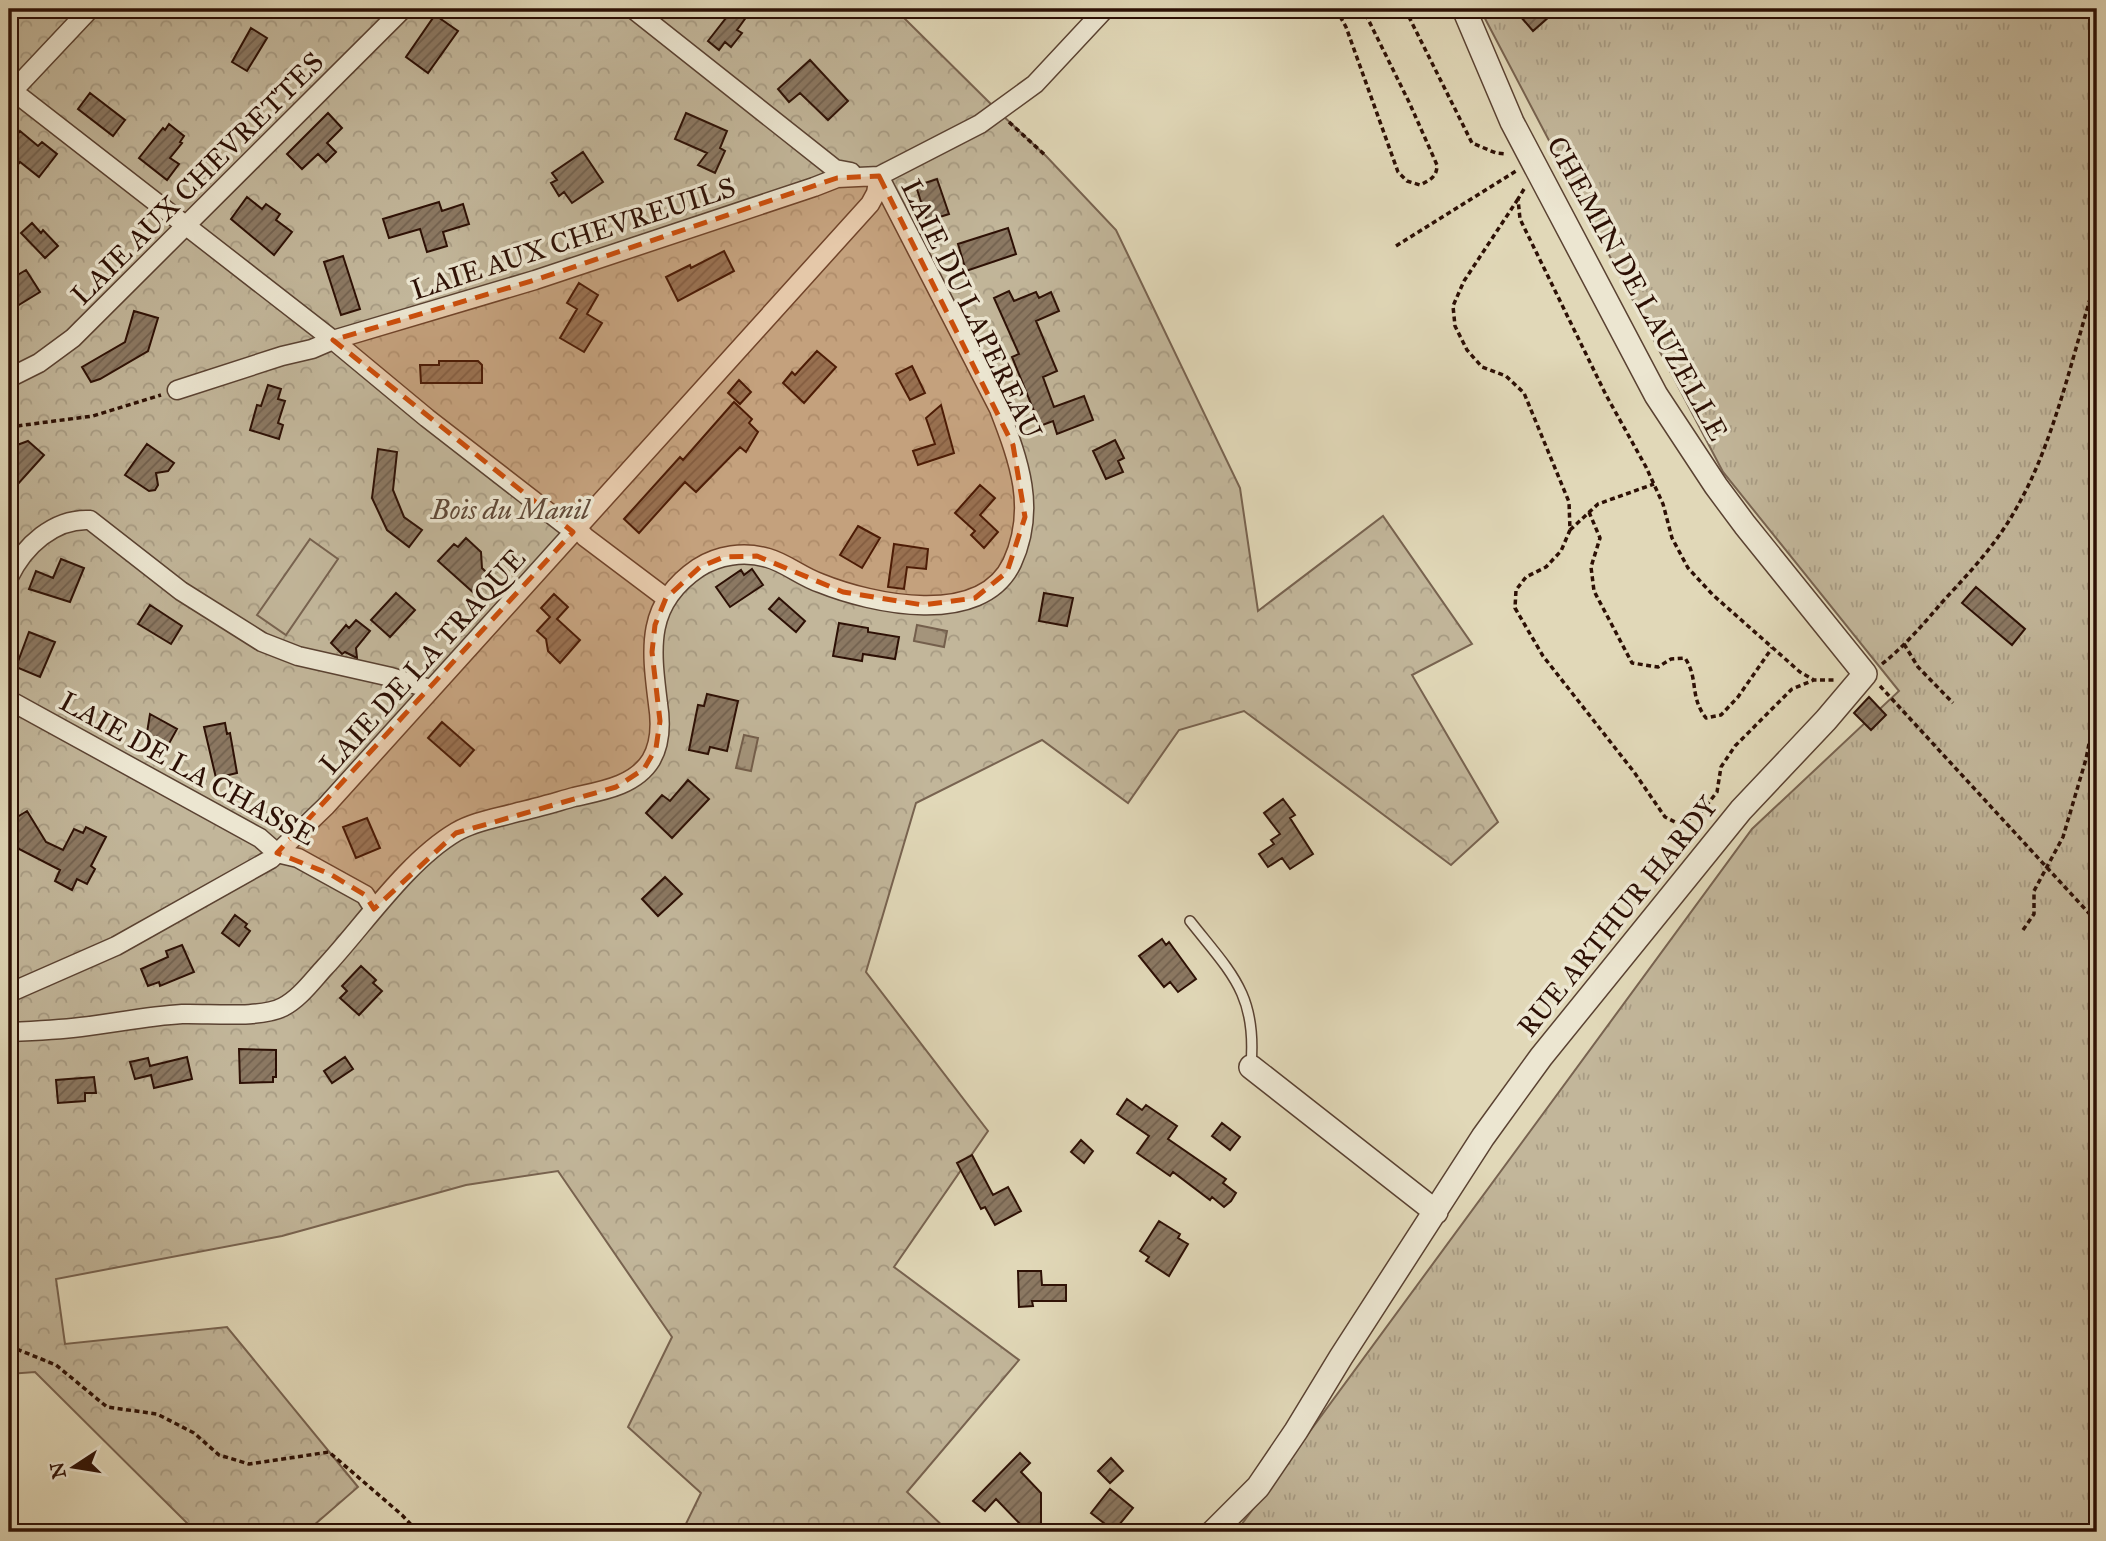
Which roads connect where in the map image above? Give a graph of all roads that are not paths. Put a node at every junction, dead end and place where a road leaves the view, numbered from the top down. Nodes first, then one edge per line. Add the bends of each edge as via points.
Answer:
1 (90, 9) edge
2 (403, 9) edge
3 (633, 9) edge
4 (1105, 9) edge
5 (1464, 9) edge
6 (10, 91) edge
7 (879, 176) junction
8 (186, 227) junction
9 (333, 340) junction
10 (14, 376) edge
11 (177, 390) road end
12 (577, 528) junction
13 (9, 577) edge
14 (666, 598) junction
15 (1863, 677) joint
16 (430, 690) junction
17 (9, 700) edge
18 (277, 853) junction
19 (374, 909) junction
20 (1190, 922) dead end
21 (9, 993) edge
22 (9, 1032) edge
23 (1251, 1067) joint
24 (1436, 1212) junction
25 (1213, 1532) edge

1 - 6 street
2 - 8 street, LAIE AUX CHEVRETTES
3 - 7 street via 835,169
4 - 7 street, LAIE AUX CHEVREUILS via 1055,65 1010,104
5 - 15 street, CHEMIN DE LAUZELLE via 1533,162 1682,437
6 - 8 street
7 - 9 street, LAIE AUX CHEVREUILS via 837,178 534,280
7 - 12 street, LAIE DE LA TRAQUE via 870,204
7 - 14 street, LAIE DU LAPEREAU via 999,409 1013,445 1025,493 1025,517 1007,572 993,588 975,598 923,605 843,592 771,558 741,554 700,567
8 - 9 street
8 - 10 street, LAIE AUX CHEVRETTES via 73,338
9 - 11 street, LAIE AUX CHEVREUILS
9 - 12 street via 565,525
12 - 14 street
12 - 16 street, LAIE DE LA TRAQUE
13 - 16 street via 22,555 59,524 90,520 172,585 262,642 298,656
14 - 19 street, LAIE DU LAPEREAU via 655,625 652,652 659,733 644,769 616,787 490,819 456,833
15 - 24 street, RUE ARTHUR HARDY via 1741,810 1541,1057
16 - 18 street, LAIE DE LA TRAQUE via 326,806
17 - 18 street, LAIE DE LA CHASSE via 260,838
18 - 19 street, LAIE DE LA CHASSE via 330,874 365,895
18 - 21 street, LAIE DE LA TRAQUE via 116,946
19 - 22 street, LAIE DU LAPEREAU via 331,961 281,1008
20 - 23 lane via 1242,990 1250,1016
23 - 24 street
24 - 25 street, RUE ARTHUR HARDY via 1258,1487

